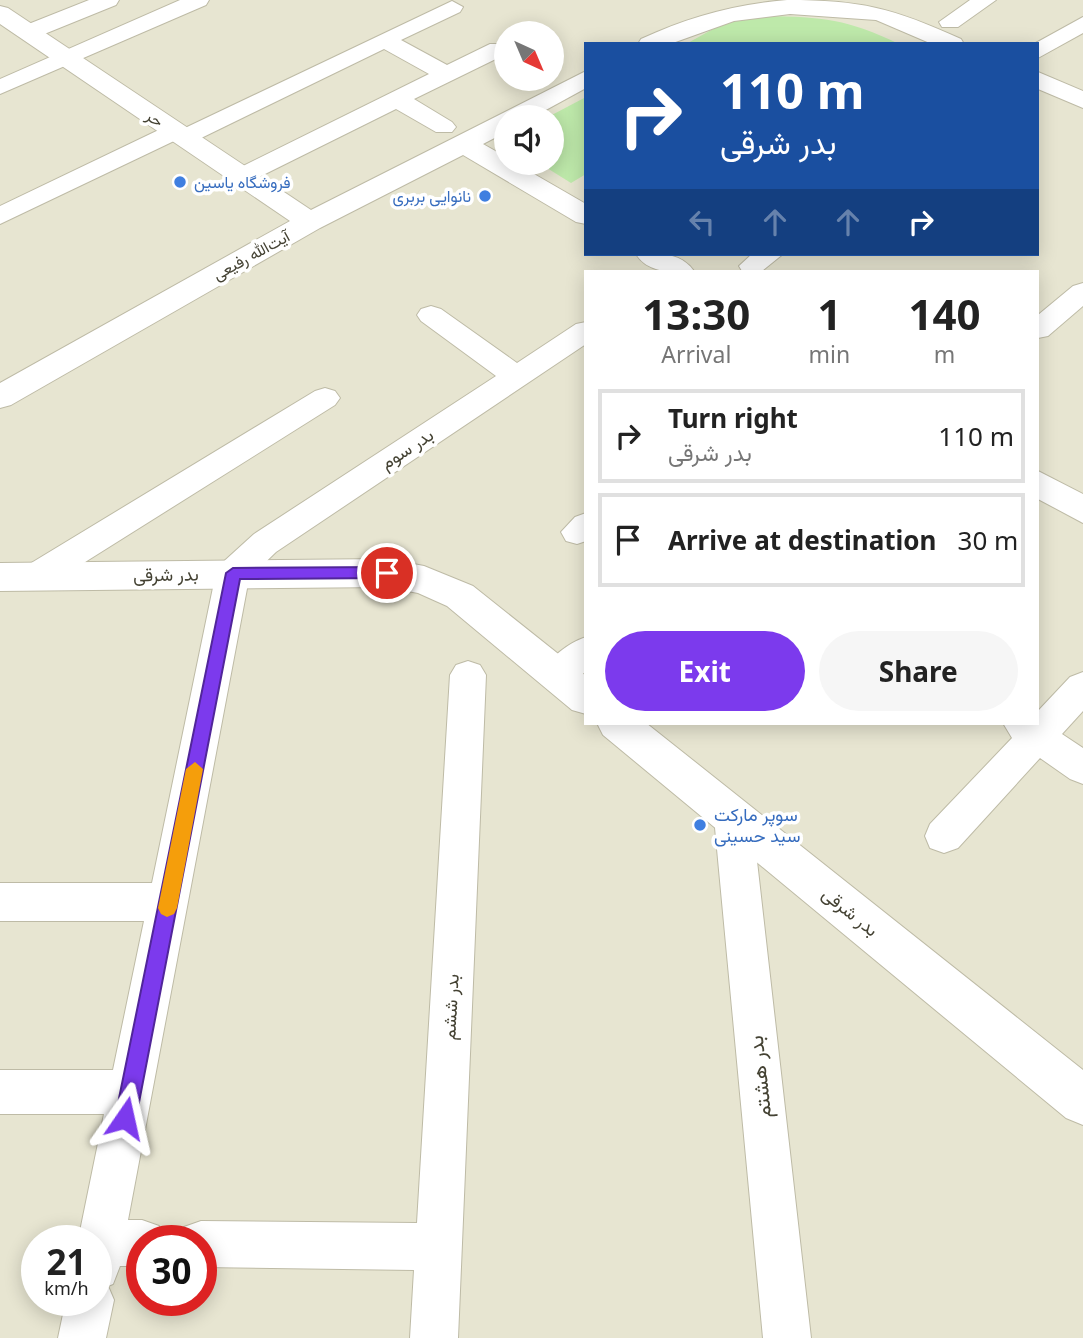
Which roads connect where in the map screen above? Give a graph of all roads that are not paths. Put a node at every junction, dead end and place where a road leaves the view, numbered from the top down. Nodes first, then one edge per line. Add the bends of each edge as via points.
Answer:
1 (108, 0) edge
2 (198, 0) edge
3 (985, 0) edge
4 (445, 3) edge
5 (0, 13) edge
6 (1083, 24) edge
7 (29, 32) junction
8 (951, 33) edge
9 (384, 40) junction
10 (655, 42) edge
11 (1039, 50) edge
12 (494, 51) edge
13 (65, 57) junction
14 (446, 74) junction
15 (584, 79) edge
16 (1039, 80) edge
17 (0, 87) edge
18 (397, 99) junction
19 (1083, 100) edge
20 (536, 105) edge
21 (494, 125) edge
22 (180, 134) junction
23 (454, 136) junction
24 (242, 176) junction
25 (584, 215) edge
26 (0, 216) edge
27 (310, 222) junction
28 (653, 256) edge
29 (677, 270) edge
30 (1083, 292) edge
31 (431, 315) dead end
32 (1039, 327) edge
33 (584, 332) edge
34 (517, 377) junction
35 (0, 397) edge
36 (325, 398) dead end
37 (1039, 484) edge
38 (1083, 510) edge
39 (233, 573) junction
40 (18, 577) edge
41 (584, 653) edge
42 (468, 675) dead end
43 (558, 675) junction
44 (1083, 687) edge
45 (584, 696) edge
46 (1039, 721) edge
47 (619, 725) edge
48 (1028, 729) edge
49 (1083, 768) edge
50 (733, 817) junction
51 (944, 836) dead end
52 (0, 902) edge
53 (169, 902) junction
54 (0, 1092) edge
55 (130, 1092) junction
56 (1083, 1101) edge
57 (217, 1244) edge
58 (439, 1247) junction
59 (113, 1251) edge
60 (87, 1316) edge
61 (82, 1338) edge
62 (434, 1338) edge
63 (787, 1338) edge

1 - 7 street
2 - 13 street
3 - 8 street
4 - 9 street
5 - 7 street, حر
6 - 11 street
7 - 13 street, حر
8 - 10 street via 881,13 799,1 720,13
9 - 14 street
9 - 22 street
12 - 14 street
13 - 17 street
13 - 22 street, حر
14 - 18 street
15 - 20 street
16 - 19 street
18 - 23 street
18 - 24 street
21 - 23 street, آیت‌الله رفیعی
22 - 24 street, حر
22 - 26 street
23 - 25 street
23 - 27 street, آیت‌الله رفیعی
24 - 27 street, حر
27 - 35 street, آیت‌الله رفیعی
28 - 29 street
30 - 32 street
31 - 34 street
33 - 34 street, بدر سوم
34 - 39 street, بدر سوم via 265,543
36 - 40 street
37 - 38 street
39 - 40 street, بدر شرقی
39 - 43 street, بدر شرقی via 387,573 424,580 460,596
39 - 53 street
41 - 43 street
42 - 58 street, بدر ششم
43 - 45 street, بدر شرقی
44 - 46 street
47 - 50 street, بدر شرقی
48 - 49 street
48 - 51 street
50 - 56 street, بدر شرقی
50 - 63 street, بدر هشتم
52 - 53 street
53 - 55 street
54 - 55 street
55 - 59 street
57 - 58 street
58 - 62 street, بدر ششم
60 - 61 street

